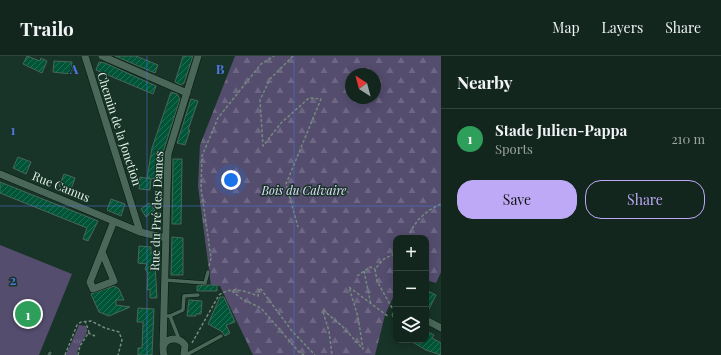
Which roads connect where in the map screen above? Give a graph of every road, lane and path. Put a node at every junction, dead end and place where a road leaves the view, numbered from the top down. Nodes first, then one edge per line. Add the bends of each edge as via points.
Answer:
1 (84, 56) edge
2 (102, 56) edge
3 (198, 56) edge
4 (274, 56) edge
5 (293, 56) edge
6 (187, 93) junction
7 (0, 174) edge
8 (441, 204) edge
9 (114, 221) junction
10 (298, 227) dead end
11 (140, 232) junction
12 (409, 235) edge
13 (166, 238) junction
14 (102, 252) junction
15 (393, 255) edge
16 (375, 269) junction
17 (364, 271) junction
18 (208, 272) joint
19 (357, 276) dead end
20 (165, 280) junction
21 (232, 291) junction
22 (198, 295) dead end
23 (371, 305) junction
24 (393, 309) edge
25 (393, 315) edge
26 (166, 318) junction
27 (85, 321) junction
28 (429, 322) edge
29 (441, 328) edge
30 (88, 333) junction
31 (95, 336) dead end
32 (221, 336) dead end
33 (177, 339) junction
34 (163, 351) edge
35 (185, 354) edge
36 (65, 355) edge
37 (78, 355) edge
38 (118, 355) edge
39 (304, 355) edge
40 (315, 355) edge
41 (332, 355) edge

1 - 11 street, Chemin de la Jonction
2 - 6 street
3 - 6 street, Rue du Pré des Dames
4 - 18 path via 261,64 218,118 202,156 201,188 210,258
5 - 10 path via 270,79 260,100 263,146 281,123 309,98 321,99 286,184
6 - 13 street, Rue du Pré des Dames via 168,154
7 - 9 street, Rue Camus
8 - 12 path via 430,209 410,229
9 - 11 street, Rue Camus
9 - 14 street
11 - 13 street, Rue Camus
13 - 20 street, Rue du Pré des Dames
14 - 14 street via 90,282 93,289 114,281
15 - 16 path via 384,259
16 - 17 path via 370,267
16 - 24 path via 377,281
17 - 19 path
17 - 23 path
18 - 20 lane via 205,283
20 - 26 street, Rue du Pré des Dames
21 - 35 path via 226,290 219,295
21 - 39 path via 261,308
21 - 40 path via 243,290 258,296 260,288 292,331
22 - 26 lane via 184,296 183,310
23 - 25 path via 389,317
23 - 41 path via 349,287 358,317 363,349 323,310
26 - 33 street via 168,332
26 - 34 street, Rue du Pré des Dames
27 - 30 path
27 - 36 path via 77,325
27 - 38 path via 93,321 102,327 119,332 122,340
28 - 29 street
30 - 31 path
30 - 37 path
32 - 35 lane
33 - 34 street via 167,341
33 - 35 street via 184,345

